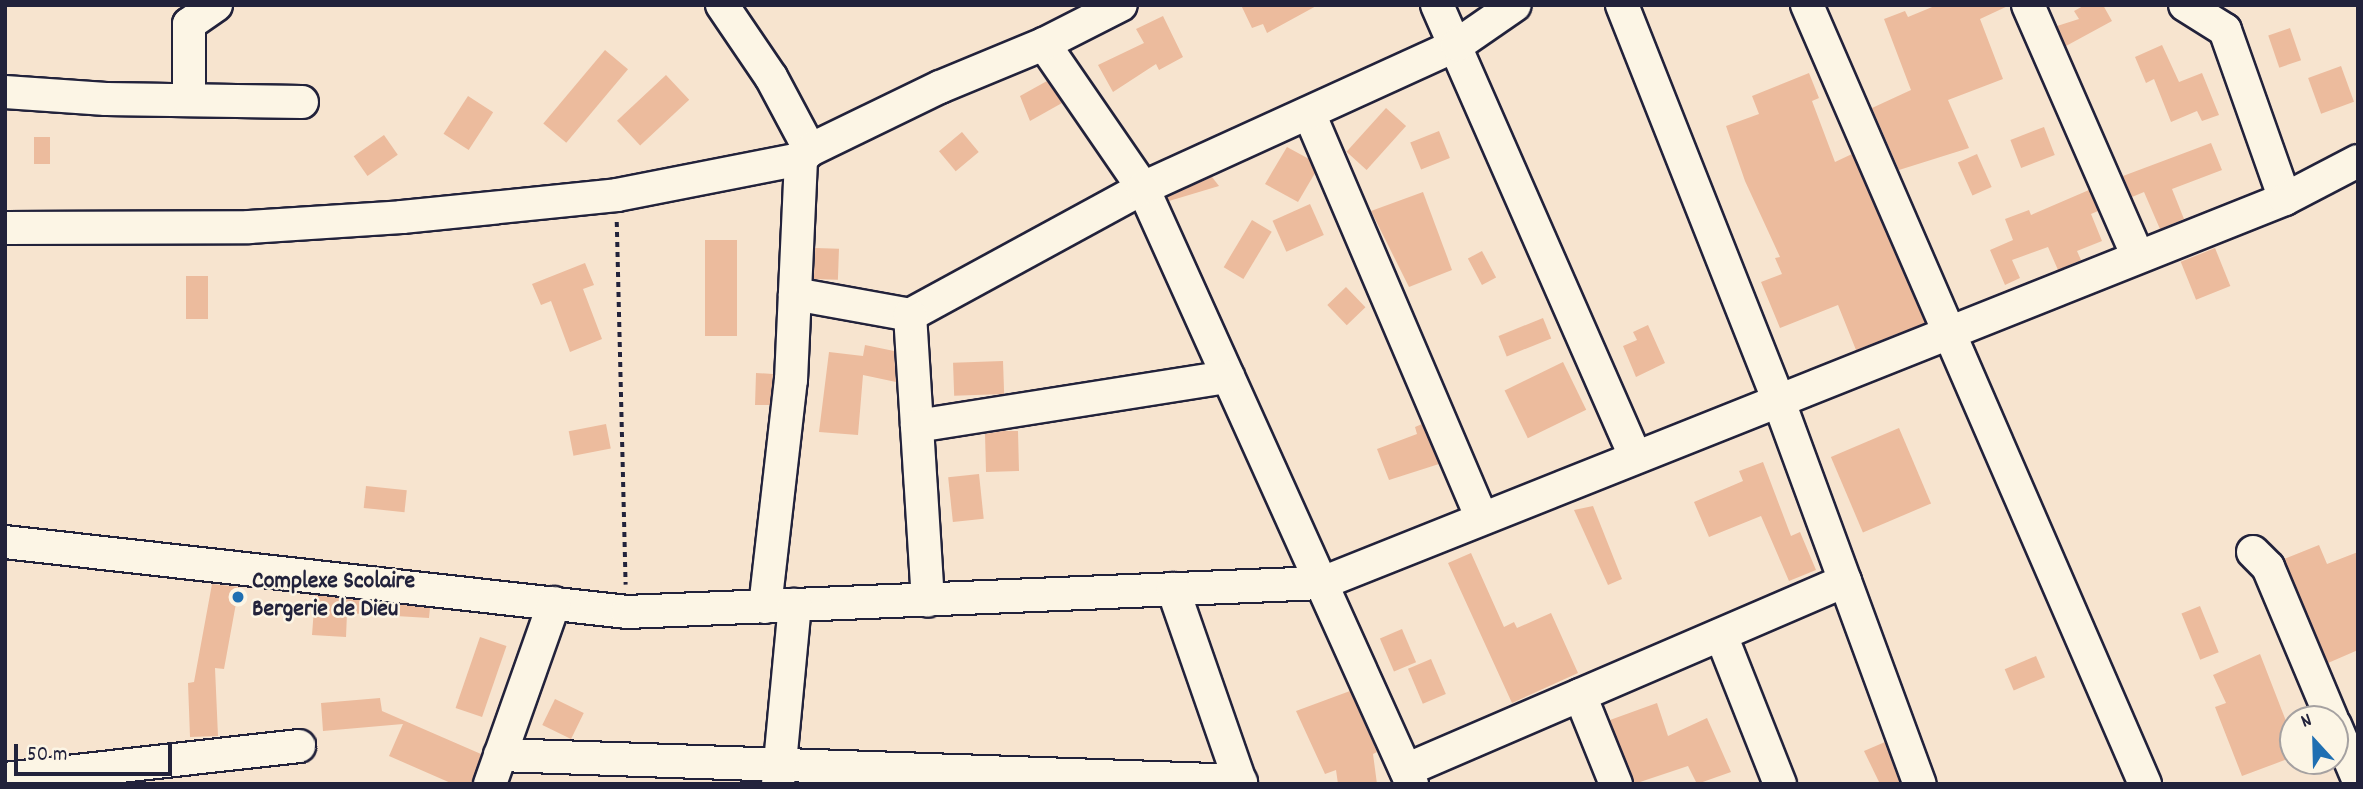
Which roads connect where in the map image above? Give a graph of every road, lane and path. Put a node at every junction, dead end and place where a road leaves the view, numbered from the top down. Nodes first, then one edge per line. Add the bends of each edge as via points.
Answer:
1 (216, 5) edge
2 (722, 5) edge
3 (1121, 5) edge
4 (1437, 5) edge
5 (1516, 5) edge
6 (1622, 5) edge
7 (1807, 5) edge
8 (2028, 5) edge
9 (2185, 5) edge
10 (1044, 44) junction
11 (1457, 45) junction
12 (5, 92) edge
13 (189, 100) junction
14 (302, 102) dead end
15 (1309, 113) junction
16 (805, 154) junction
17 (2358, 161) edge
18 (1143, 188) junction
19 (617, 195) junction
20 (2285, 200) junction
21 (5, 228) edge
22 (2137, 255) junction
23 (794, 294) junction
24 (910, 315) junction
25 (1948, 331) junction
26 (1228, 377) junction
27 (1778, 399) junction
28 (917, 426) junction
29 (1635, 457) junction
30 (1482, 518) junction
31 (5, 542) edge
32 (2253, 552) dead end
33 (1845, 581) junction
34 (1322, 583) junction
35 (1173, 589) junction
36 (1116, 592) junction
37 (929, 600) junction
38 (554, 603) junction
39 (780, 606) junction
40 (627, 612) junction
41 (1185, 623) junction
42 (1721, 635) junction
43 (1580, 695) junction
44 (2326, 705) edge
45 (299, 746) dead end
46 (2349, 758) edge
47 (495, 769) edge
48 (650, 772) edge
49 (779, 775) edge
50 (1409, 777) edge
51 (5, 779) edge
52 (1069, 779) edge
53 (2358, 779) edge
54 (1241, 783) edge
55 (1616, 784) edge
56 (1780, 784) edge
57 (1920, 784) edge
58 (2145, 784) edge

1 - 13 street via 190,24
2 - 16 street via 771,77
3 - 10 street
4 - 11 street
5 - 11 street
6 - 27 street
7 - 25 street
8 - 22 street
9 - 20 street via 2225,30
10 - 16 street via 940,87
10 - 18 street
11 - 15 street
11 - 29 street
12 - 13 street
13 - 14 street
15 - 18 street
15 - 30 street
16 - 19 street
16 - 23 street
17 - 20 street
18 - 24 street
18 - 26 street
19 - 21 street via 249,226
19 - 40 path
20 - 22 street
22 - 25 street
23 - 24 street
23 - 39 street
24 - 28 street
25 - 27 street
25 - 58 street
26 - 28 street
26 - 34 street
27 - 29 street
27 - 33 street
28 - 37 street
29 - 30 street
30 - 34 street
31 - 38 street
32 - 44 street via 2268,567
33 - 42 street
33 - 57 street
34 - 35 street
34 - 50 street
35 - 36 street
35 - 41 street
36 - 37 street
36 - 41 street
37 - 39 street
38 - 40 street
38 - 47 street
39 - 40 street
39 - 49 street
41 - 54 street
42 - 43 street
42 - 56 street
43 - 50 street
43 - 55 street
45 - 51 street
46 - 53 street
47 - 48 street
48 - 49 street
49 - 52 street
52 - 54 street

